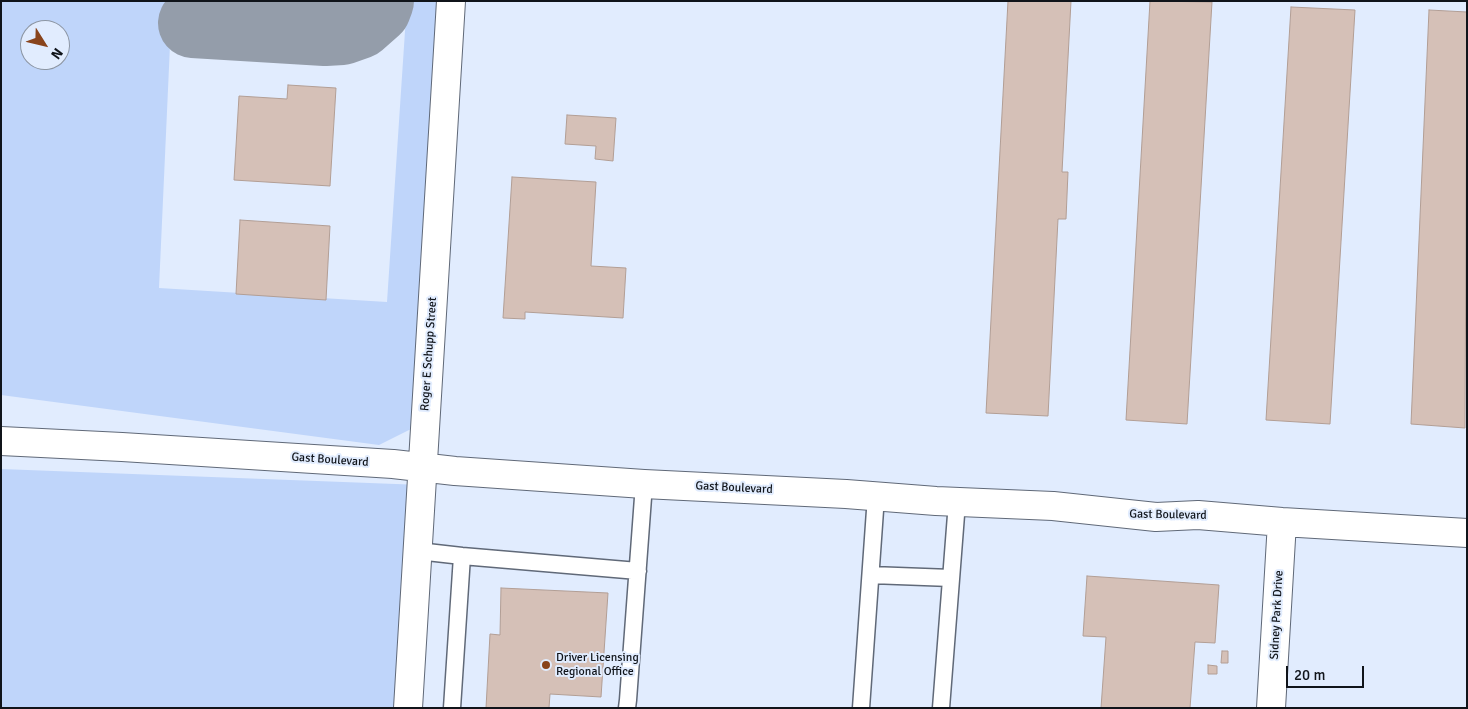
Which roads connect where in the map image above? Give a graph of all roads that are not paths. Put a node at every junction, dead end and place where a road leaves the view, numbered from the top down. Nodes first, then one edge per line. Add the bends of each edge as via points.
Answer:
1 (451, 1) edge
2 (1, 441) edge
3 (423, 467) junction
4 (644, 484) junction
5 (876, 496) junction
6 (957, 502) junction
7 (1282, 522) junction
8 (1467, 533) edge
9 (418, 551) junction
10 (462, 556) junction
11 (638, 571) junction
12 (871, 575) junction
13 (951, 578) junction
14 (408, 708) edge
15 (452, 708) edge
16 (627, 708) edge
17 (861, 708) edge
18 (941, 708) edge
19 (1271, 708) edge

1 - 3 street, Roger E Schupp Street
2 - 3 street, Gast Boulevard
3 - 4 street, Gast Boulevard
3 - 9 street, Roger E Schupp Street
4 - 5 street, Gast Boulevard
4 - 11 lane
5 - 6 street, Gast Boulevard
5 - 12 lane
6 - 7 street, Gast Boulevard via 1053,506 1156,517 1198,515
6 - 13 lane
7 - 8 street, Gast Boulevard
7 - 19 street, Sidney Park Drive
9 - 10 lane
9 - 14 street, Roger E Schupp Street
10 - 11 lane
10 - 15 lane
11 - 16 lane
12 - 13 lane
12 - 17 lane
13 - 18 lane

